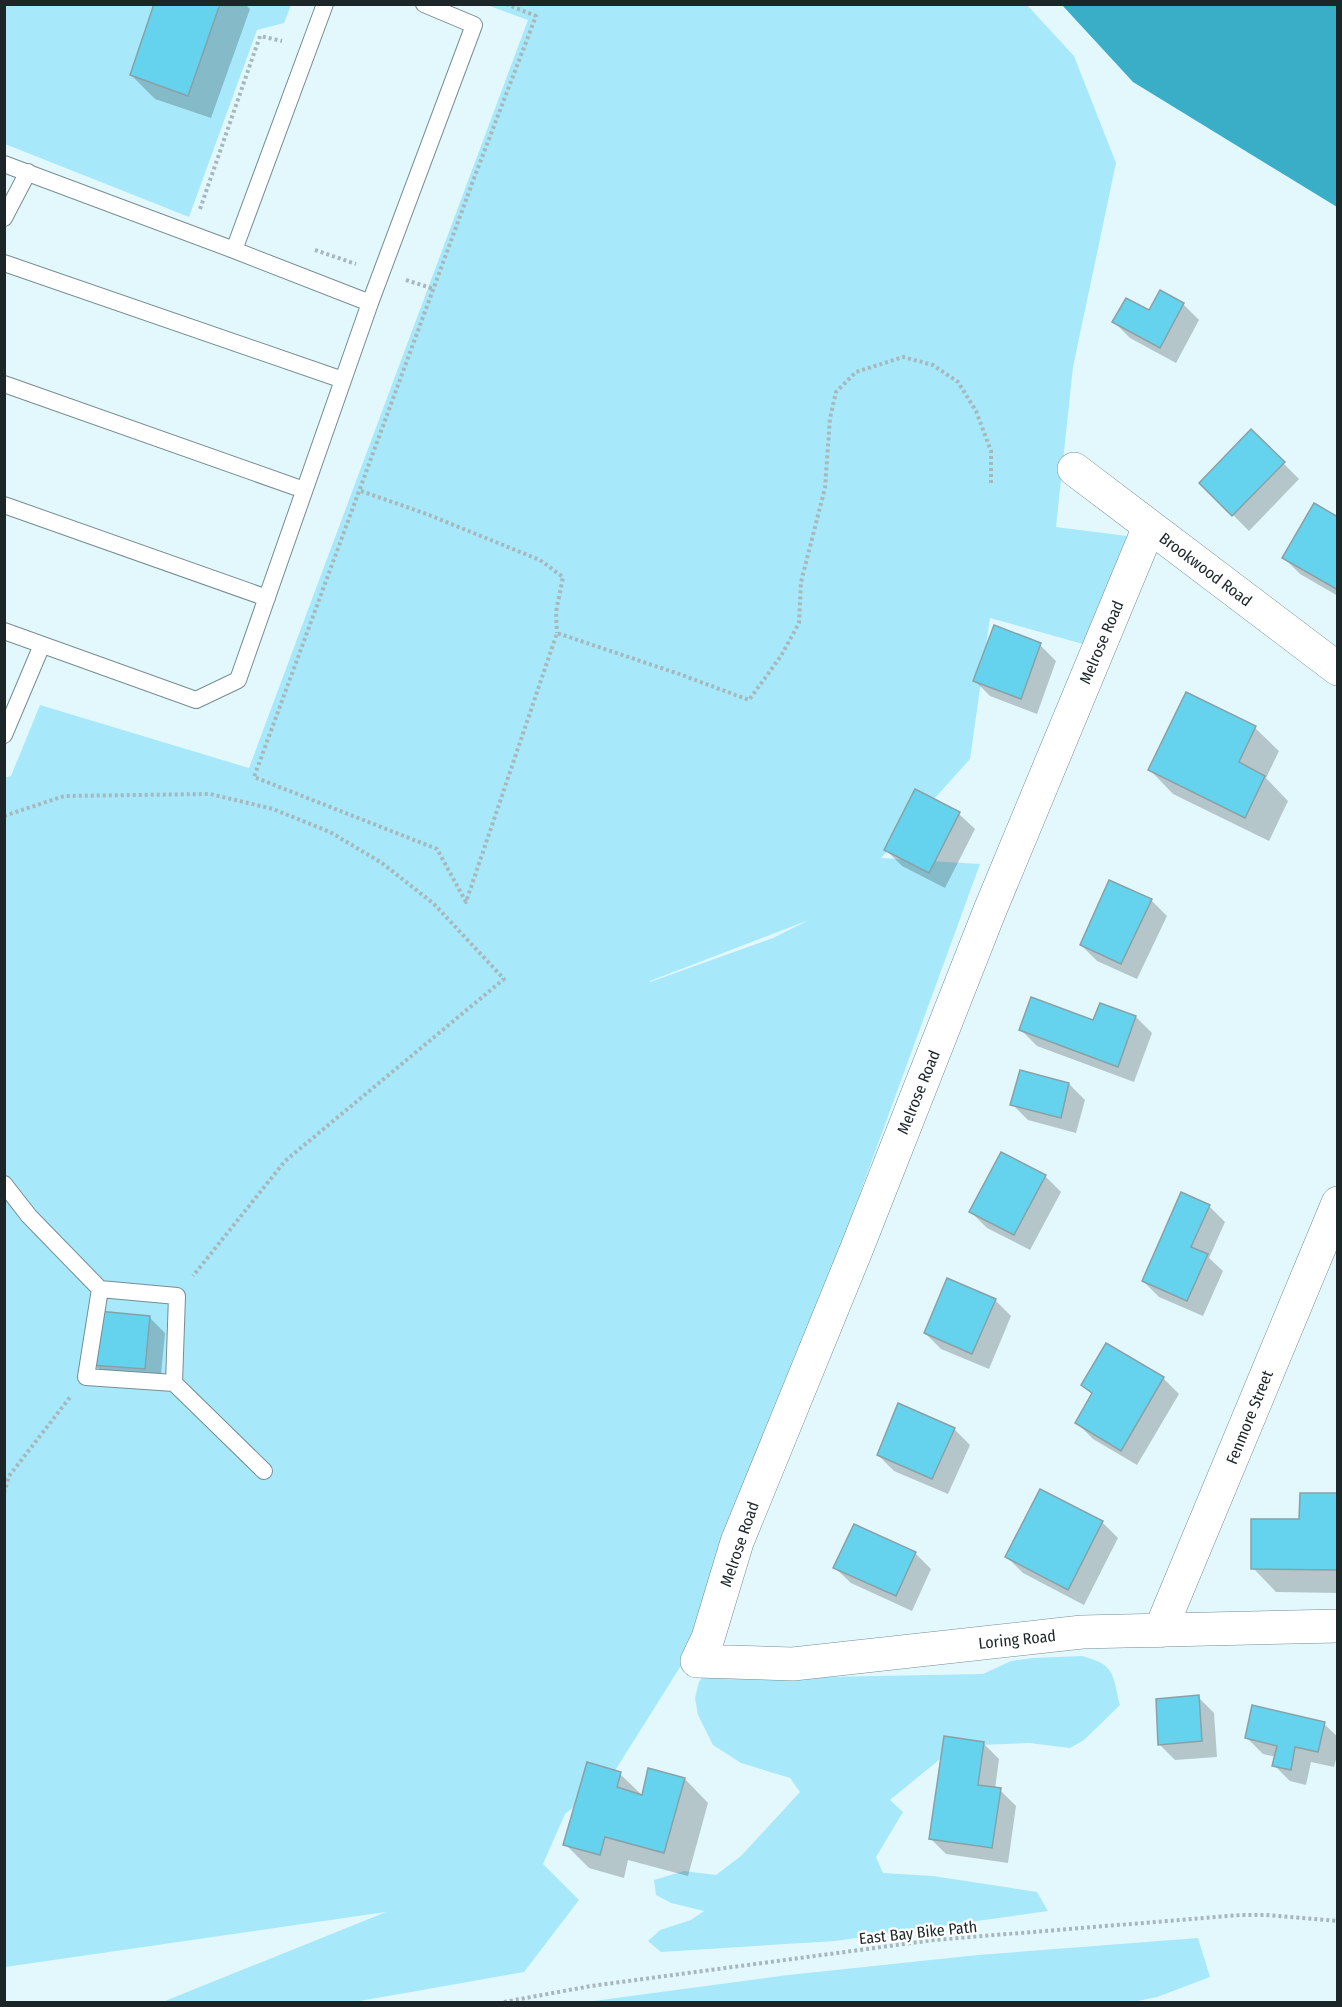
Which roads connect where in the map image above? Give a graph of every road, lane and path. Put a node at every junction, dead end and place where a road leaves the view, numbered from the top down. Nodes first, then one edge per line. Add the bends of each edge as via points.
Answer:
1 (325, 4) edge
2 (424, 4) edge
3 (506, 4) edge
4 (287, 35) dead end
5 (4, 164) edge
6 (28, 172) junction
7 (200, 210) dead end
8 (4, 218) edge
9 (307, 247) dead end
10 (234, 249) junction
11 (4, 263) edge
12 (382, 273) junction
13 (434, 289) junction
14 (370, 303) junction
15 (343, 380) junction
16 (4, 384) edge
17 (1074, 469) dead end
18 (991, 484) dead end
19 (304, 490) junction
20 (360, 491) junction
21 (4, 505) edge
22 (1149, 527) junction
23 (267, 598) junction
24 (4, 631) edge
25 (557, 633) junction
26 (42, 645) junction
27 (1338, 669) edge
28 (4, 735) edge
29 (4, 816) edge
30 (4, 1184) edge
31 (1338, 1203) edge
32 (100, 1289) junction
33 (177, 1296) junction
34 (86, 1377) junction
35 (174, 1383) junction
36 (264, 1471) dead end
37 (4, 1493) edge
38 (1338, 1626) edge
39 (1161, 1631) junction
40 (697, 1662) joint
41 (1338, 1920) edge
42 (504, 2002) edge

1 - 10 lane
2 - 12 lane via 474,25
3 - 13 path via 536,16
4 - 7 path via 282,41 260,36
5 - 6 lane
6 - 8 lane
6 - 10 lane
9 - 12 path
10 - 14 lane
11 - 15 lane
12 - 13 path
12 - 14 lane
13 - 20 path
14 - 15 lane
15 - 19 lane
16 - 19 lane
17 - 22 street, Brookwood Road
18 - 25 path via 991,451 976,411 958,382 933,365 903,357 856,372 836,392 830,418 825,488 801,582 799,623 749,700
19 - 23 lane
20 - 25 path via 540,560 563,577 556,612
20 - 25 path via 254,777 437,849 465,902
21 - 23 lane
22 - 27 street, Brookwood Road
22 - 40 street, Melrose Road via 736,1542
23 - 26 lane via 238,680 196,700
24 - 26 lane
26 - 28 lane
29 - 33 path via 64,796 210,794 273,809 330,832 382,863 434,904 504,979 285,1161
30 - 32 lane via 29,1216
31 - 39 street, Fenmore Street
32 - 33 lane
32 - 34 lane
33 - 35 lane
34 - 35 lane
34 - 37 path via 9,1476
35 - 36 lane
38 - 39 street, Loring Road
39 - 40 street, Loring Road via 1082,1632 793,1664
41 - 42 path, East Bay Bike Path via 1241,1915 934,1940 591,1986

